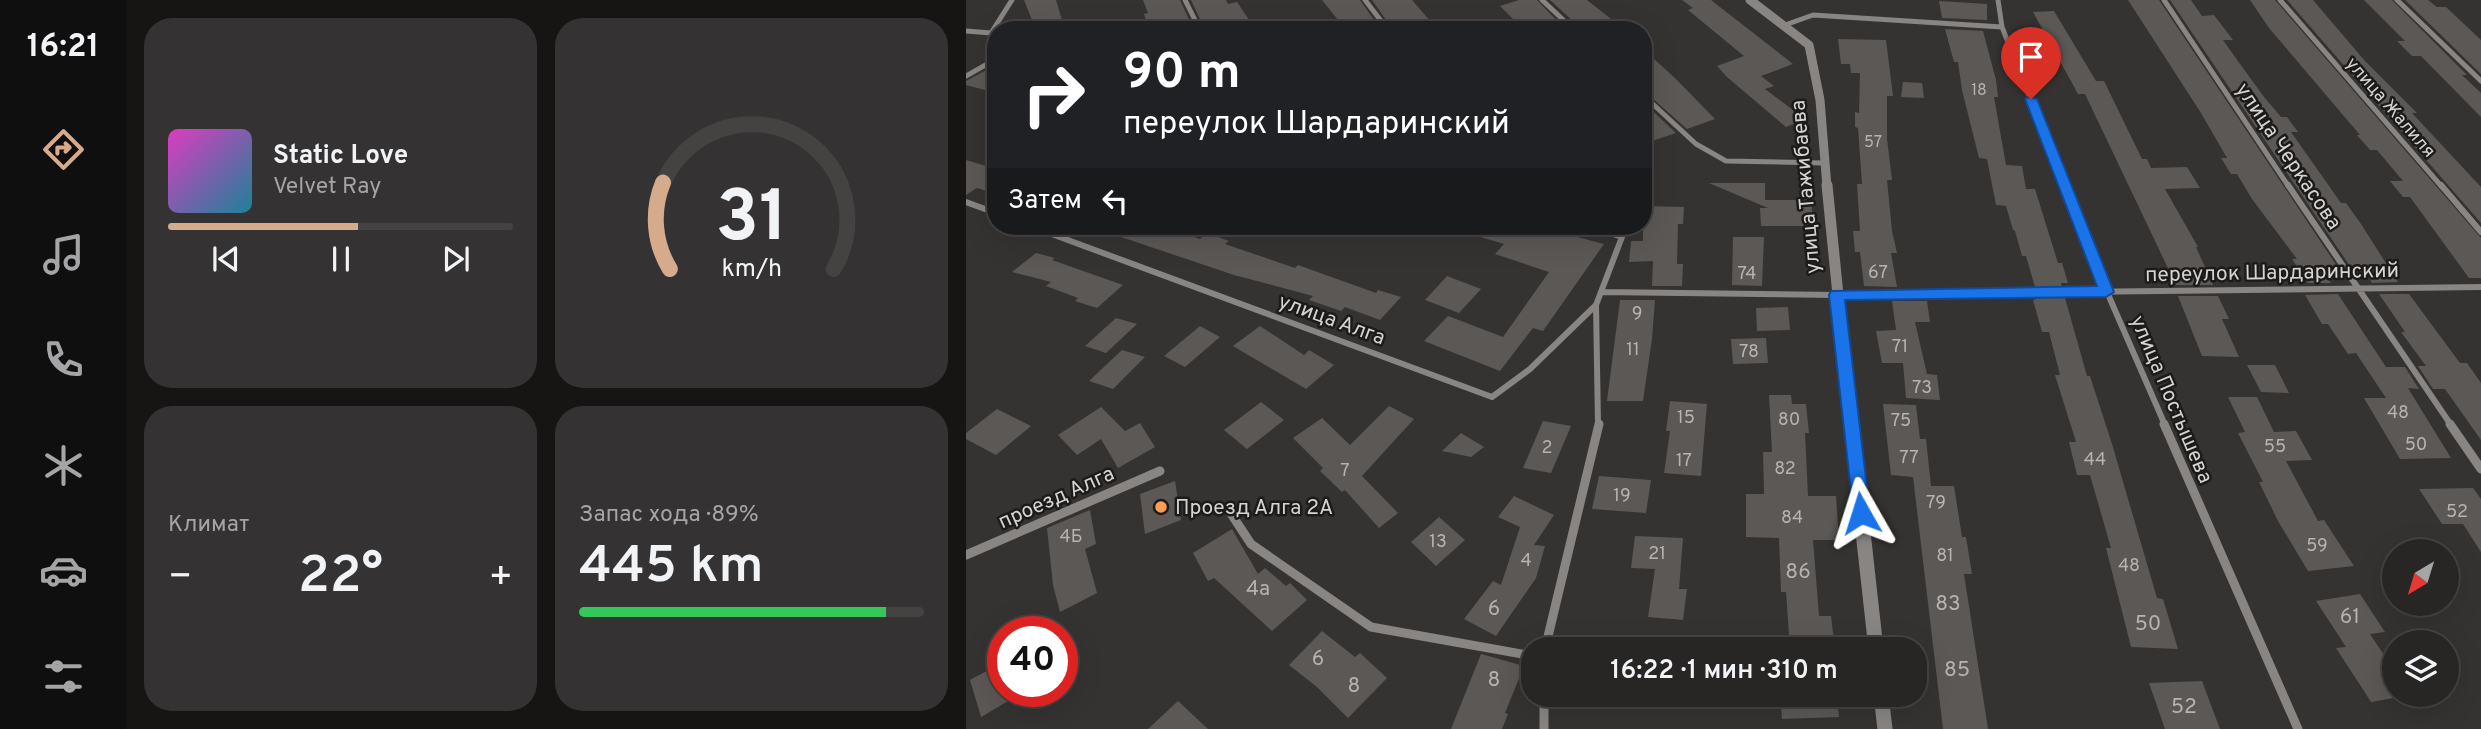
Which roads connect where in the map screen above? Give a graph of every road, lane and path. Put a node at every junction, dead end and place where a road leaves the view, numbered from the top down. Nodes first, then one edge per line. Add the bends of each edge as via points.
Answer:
1 (1021, 0) edge
2 (1185, 0) edge
3 (1365, 0) edge
4 (1542, 0) edge
5 (1750, 0) edge
6 (1998, 0) edge
7 (2164, 0) edge
8 (2280, 0) edge
9 (2397, 0) edge
10 (1012, 1) edge
11 (999, 21) edge
12 (1196, 21) edge
13 (1381, 21) edge
14 (1564, 21) edge
15 (1786, 25) junction
16 (2003, 27) junction
17 (966, 31) edge
18 (987, 33) edge
19 (987, 63) edge
20 (966, 76) edge
21 (2481, 80) edge
22 (1652, 103) edge
23 (1824, 163) junction
24 (966, 202) edge
25 (987, 210) edge
26 (2481, 233) edge
27 (1054, 235) edge
28 (1616, 235) edge
29 (2481, 287) edge
30 (2356, 288) junction
31 (1601, 292) junction
32 (2106, 292) junction
33 (1836, 295) junction
34 (1596, 305) junction
35 (2481, 469) edge
36 (1160, 471) dead end
37 (1228, 509) dead end
38 (966, 555) edge
39 (1548, 637) edge
40 (1875, 637) edge
41 (1521, 654) edge
42 (1544, 707) edge
43 (1882, 707) edge
44 (1544, 729) edge
45 (1885, 729) edge
46 (2298, 729) edge

1 - 10 street
2 - 12 street
3 - 13 street
4 - 14 street
5 - 15 street, улица Тажибаева
6 - 16 street, улица Постышева
7 - 30 street, улица Черкасова
8 - 26 street, улица Жалиля
9 - 21 street
10 - 11 street
15 - 16 street via 1813,15
15 - 23 street, улица Тажибаева via 1809,45 1820,100
16 - 32 street, улица Постышева
17 - 18 street
19 - 20 street
22 - 23 street via 1696,144 1726,161
23 - 33 street, улица Тажибаева
24 - 25 street
27 - 34 street, улица Алга via 1492,397 1530,369
28 - 31 street via 1622,237
29 - 30 street, переулок Шардаринский
30 - 32 street, переулок Шардаринский
30 - 35 street, улица Черкасова
31 - 33 street, переулок Шардаринский
31 - 34 street
32 - 33 street, переулок Шардаринский
32 - 46 street, улица Постышева
33 - 40 street, улица Тажибаева
34 - 39 street via 1599,422
36 - 38 street, проезд Алга
37 - 41 street via 1251,544 1371,627
42 - 44 street
43 - 45 street

